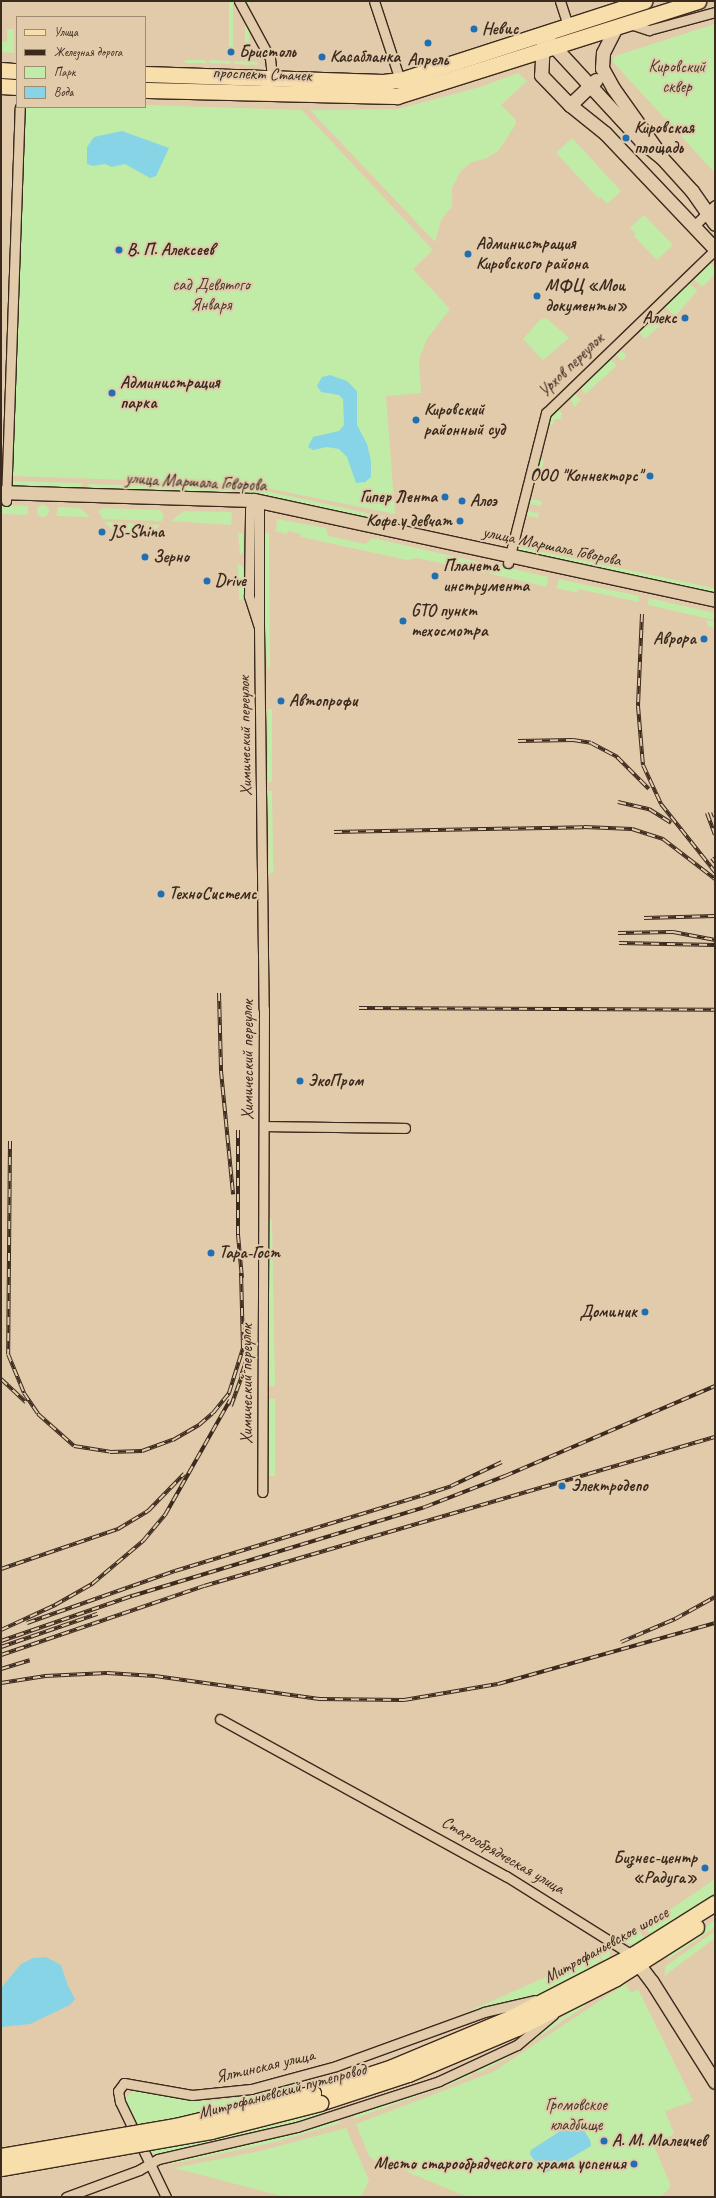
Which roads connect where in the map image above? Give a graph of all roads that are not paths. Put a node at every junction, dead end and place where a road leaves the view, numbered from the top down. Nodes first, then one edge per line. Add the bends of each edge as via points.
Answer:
1 (239, 1) edge
2 (374, 1) edge
3 (560, 1) edge
4 (645, 1) edge
5 (698, 1) edge
6 (715, 12) edge
7 (568, 26) junction
8 (622, 26) junction
9 (543, 35) junction
10 (548, 49) junction
11 (1, 70) edge
12 (16, 71) edge
13 (604, 73) junction
14 (146, 74) edge
15 (272, 77) junction
16 (400, 80) junction
17 (1, 86) edge
18 (590, 86) junction
19 (16, 87) edge
20 (146, 90) edge
21 (570, 105) junction
22 (20, 108) edge
23 (662, 158) junction
24 (711, 209) edge
25 (715, 224) edge
26 (695, 225) junction
27 (715, 250) edge
28 (3, 496) edge
29 (254, 506) junction
30 (509, 559) junction
31 (715, 600) edge
32 (715, 608) edge
33 (264, 1126) junction
34 (405, 1128) dead end
35 (262, 1492) dead end
36 (220, 1719) dead end
37 (715, 1903) edge
38 (715, 1914) edge
39 (636, 1960) junction
40 (560, 2000) junction
41 (515, 2023) joint
42 (715, 2082) edge
43 (316, 2098) junction
44 (1, 2156) edge
45 (150, 2164) junction
46 (1, 2168) edge
47 (66, 2197) edge
48 (166, 2197) edge

1 - 15 street via 270,58
2 - 16 street
3 - 7 street
4 - 7 main road, проспект Стачек
5 - 8 main road, проспект Стачек
6 - 8 street via 650,30
7 - 9 main road, проспект Стачек
8 - 10 main road, проспект Стачек
8 - 13 street via 603,53 601,63
9 - 10 street
9 - 16 main road, проспект Стачек
10 - 18 street
10 - 20 main road, проспект Стачек via 397,96
10 - 21 street via 541,75
11 - 12 main road
13 - 18 street
13 - 23 street
14 - 15 main road, проспект Стачек
15 - 16 main road, проспект Стачек via 383,82
17 - 19 main road
18 - 21 street
18 - 23 street via 641,141
21 - 26 street via 605,133
22 - 28 street
23 - 24 street
24 - 25 street
24 - 26 street
26 - 27 street
27 - 30 street, Урхов переулок via 546,413
28 - 29 street, улица Маршала Говорова
29 - 30 street, улица Маршала Говорова
29 - 33 street, Химический переулок via 249,596 259,627
30 - 31 street, улица Маршала Говорова
30 - 32 street, улица Маршала Говорова
33 - 34 street
33 - 35 street, Химический переулок
36 - 39 street, Старообрядческая улица via 506,1876
37 - 39 main road, Митрофаньевское шоссе
38 - 39 main road, Митрофаньевское шоссе
39 - 40 main road, Митрофаньевское шоссе
39 - 42 street, Старообрядческая улица
40 - 41 main road, Митрофаньевское шоссе
40 - 45 street via 517,2045 439,2081 297,2127 167,2157
40 - 45 street, Ялтинская улица via 484,2012 311,2074 251,2089 204,2095 129,2082 120,2086 120,2102
41 - 43 main road, Митрофаньевский путепровод via 392,2067
43 - 44 main road, Митрофаньевский путепровод, bridge via 175,2126
43 - 46 main road, Митрофаньевский путепровод, bridge via 203,2132
45 - 47 street
45 - 48 street

